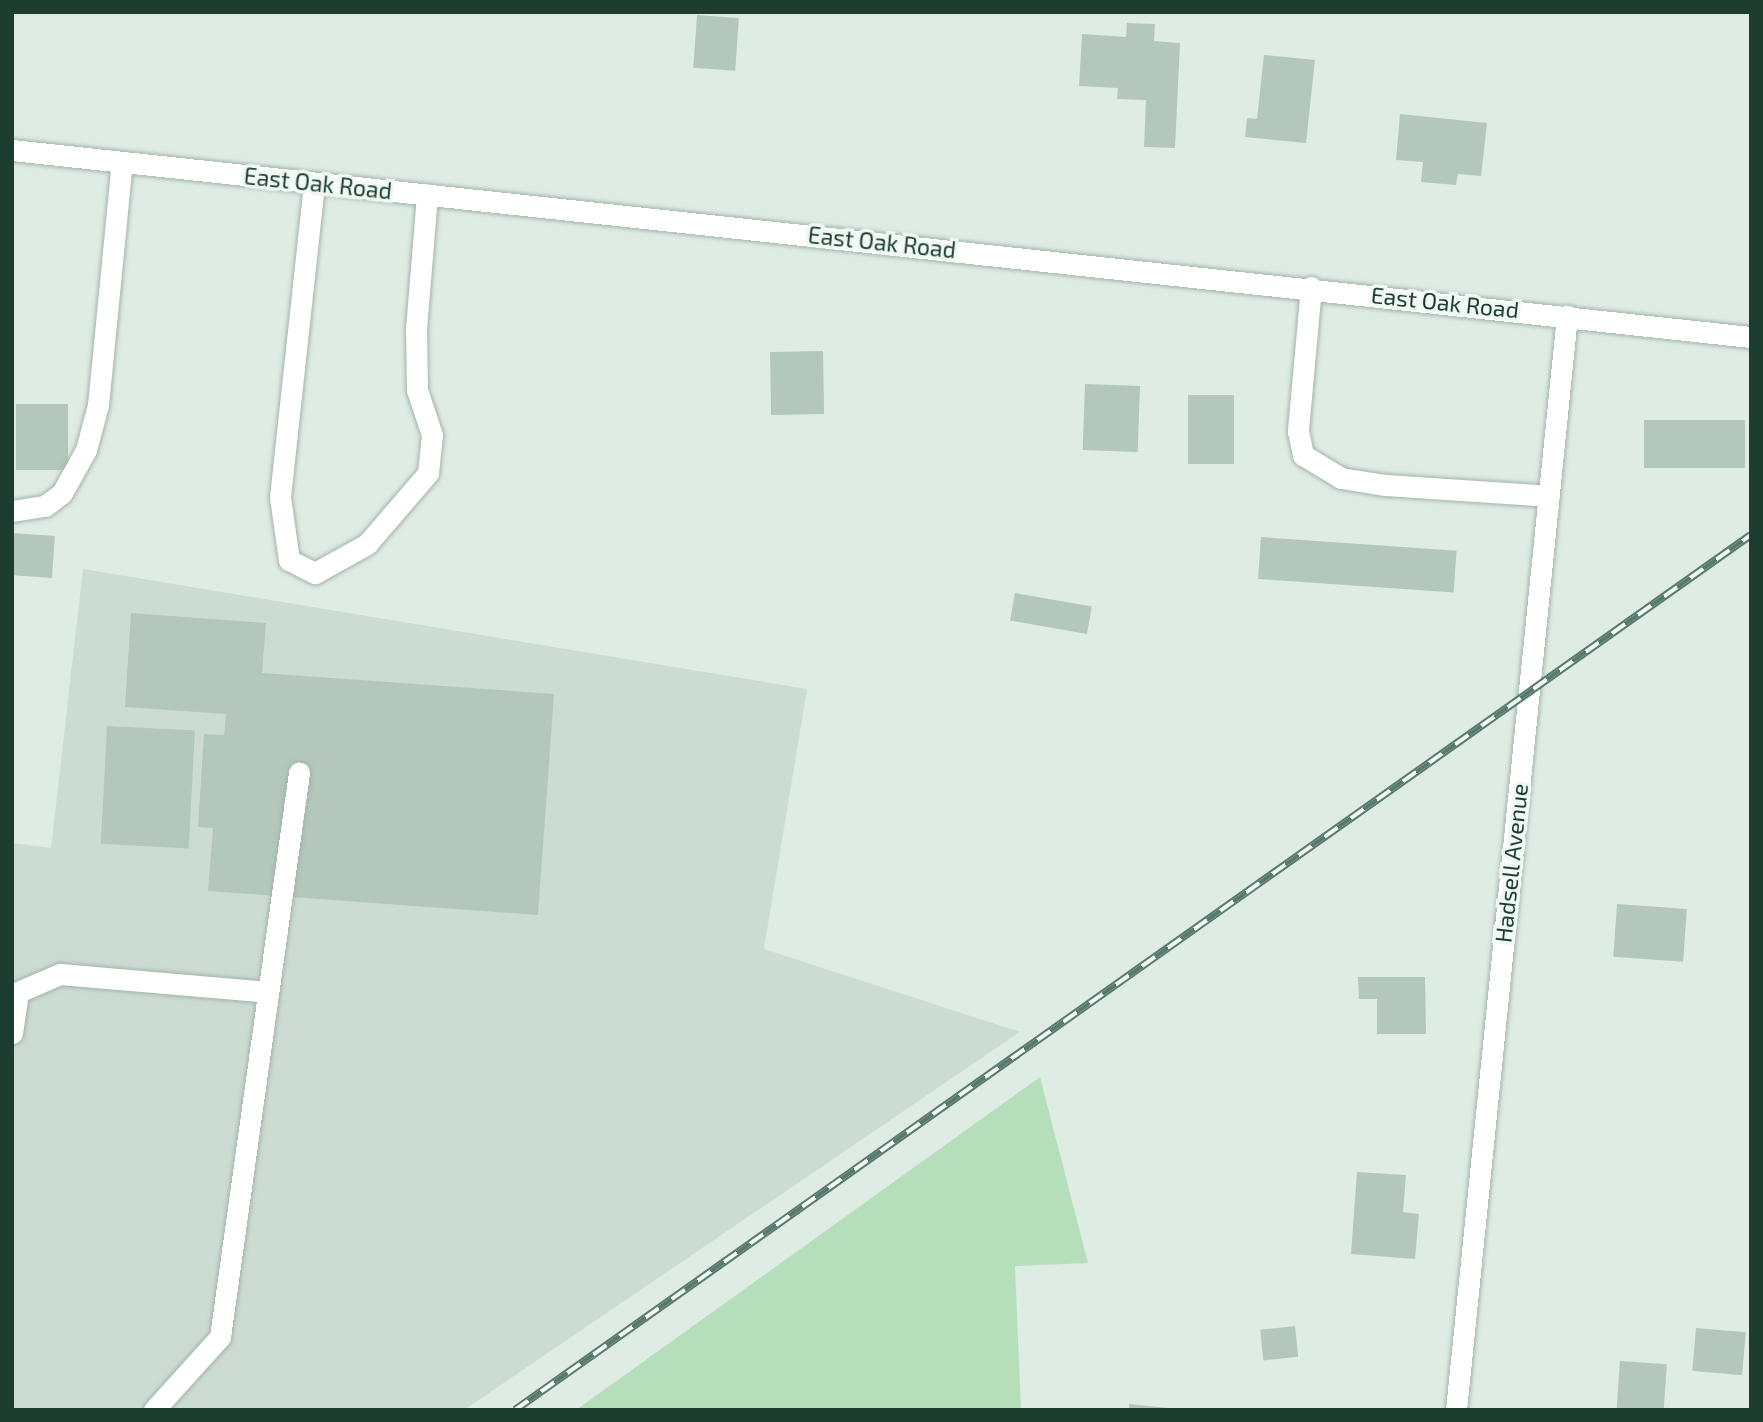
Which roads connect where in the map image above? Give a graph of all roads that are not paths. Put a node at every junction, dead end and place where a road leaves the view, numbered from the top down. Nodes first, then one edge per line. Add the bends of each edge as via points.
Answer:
1 (12, 150) edge
2 (122, 162) junction
3 (314, 184) junction
4 (427, 194) junction
5 (1311, 287) junction
6 (1567, 316) junction
7 (1751, 337) edge
8 (1549, 496) junction
9 (12, 511) edge
10 (299, 773) dead end
11 (268, 992) junction
12 (12, 1033) edge
13 (155, 1410) edge
14 (1456, 1410) edge

1 - 2 street, East Oak Road
2 - 3 street, East Oak Road
2 - 9 street via 98,405 86,450 62,493 45,506
3 - 4 street, East Oak Road
3 - 4 street via 281,497 289,560 315,573 367,544 428,473 432,435 418,390 416,329
4 - 5 street, East Oak Road
5 - 6 street, East Oak Road
5 - 8 street via 1298,432 1303,454 1341,478
6 - 7 street, East Oak Road
6 - 8 street, Hadsell Avenue
8 - 14 street, Hadsell Avenue
10 - 11 street
11 - 12 street via 60,974 18,992
11 - 13 street via 220,1336

